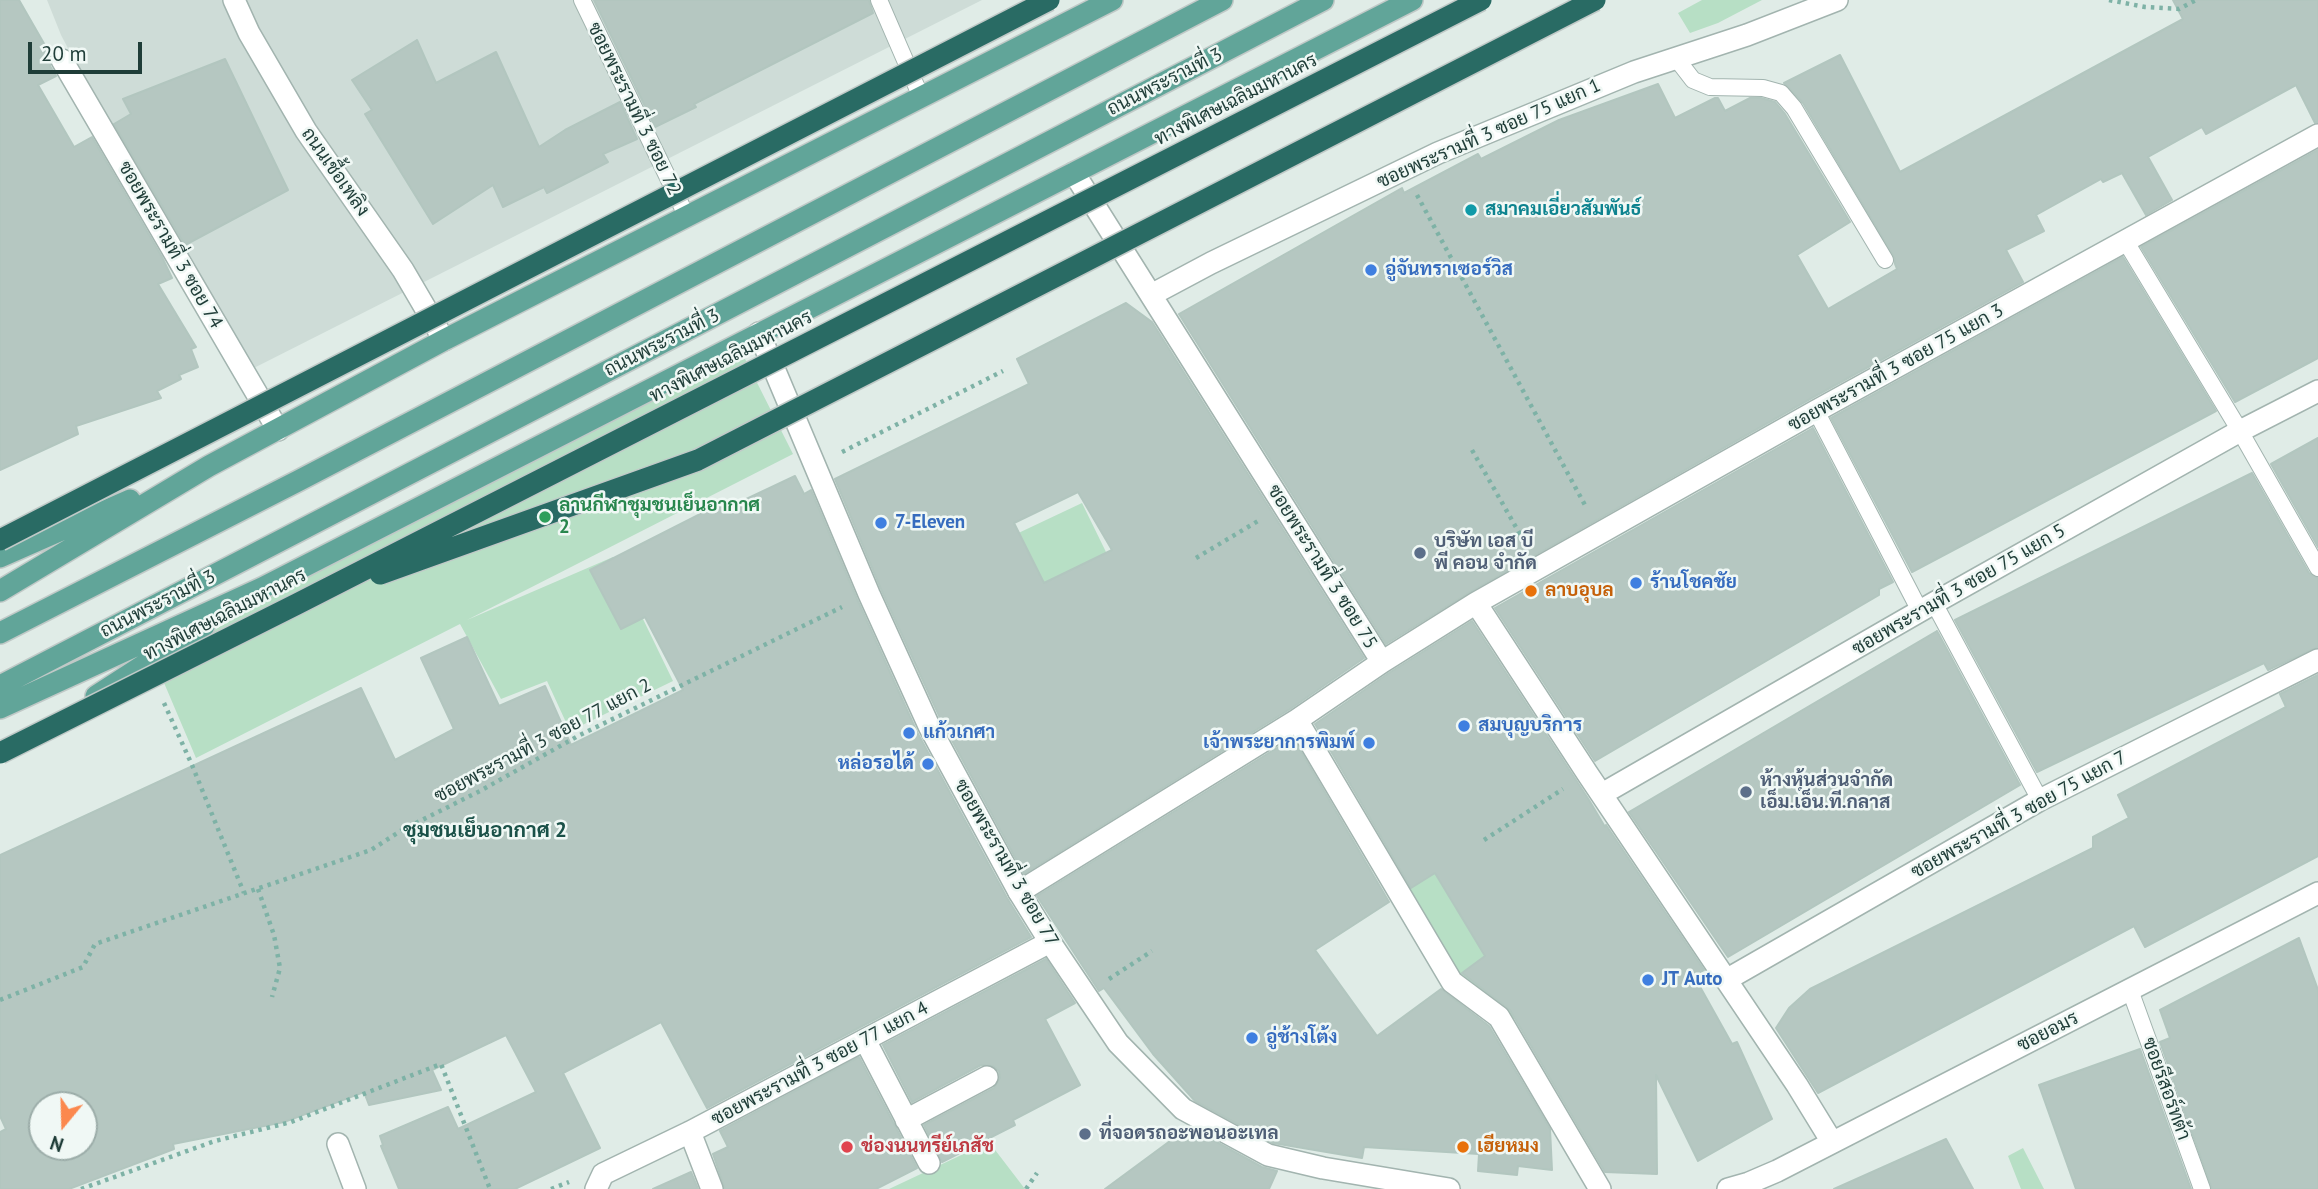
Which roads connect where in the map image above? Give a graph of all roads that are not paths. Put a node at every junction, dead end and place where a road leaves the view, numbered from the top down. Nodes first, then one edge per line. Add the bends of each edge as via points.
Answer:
1 (234, 0) edge
2 (582, 0) edge
3 (879, 0) edge
4 (1049, 0) edge
5 (1112, 0) edge
6 (1222, 0) edge
7 (1323, 0) edge
8 (1412, 0) edge
9 (1481, 0) edge
10 (1595, 0) edge
11 (1837, 0) edge
12 (1676, 58) junction
13 (62, 60) dead end
14 (921, 97) junction
15 (2318, 135) edge
16 (1074, 173) junction
17 (687, 217) junction
18 (2126, 242) junction
19 (1885, 260) dead end
20 (1151, 295) junction
21 (759, 333) junction
22 (444, 340) junction
23 (2318, 391) edge
24 (1816, 411) junction
25 (278, 430) junction
26 (2240, 431) junction
27 (209, 466) junction
28 (0, 540) edge
29 (0, 557) edge
30 (2318, 568) edge
31 (261, 588) junction
32 (0, 591) edge
33 (1476, 603) junction
34 (297, 604) junction
35 (1927, 607) junction
36 (0, 633) edge
37 (2318, 660) edge
38 (1382, 662) junction
39 (0, 686) edge
40 (0, 708) edge
41 (1297, 720) junction
42 (0, 753) edge
43 (0, 759) edge
44 (1602, 794) junction
45 (2040, 800) junction
46 (1019, 892) junction
47 (2318, 893) edge
48 (1050, 942) junction
49 (1726, 980) junction
50 (2130, 990) junction
51 (865, 1040) junction
52 (987, 1077) dead end
53 (906, 1119) junction
54 (690, 1132) junction
55 (1832, 1142) junction
56 (338, 1144) dead end
57 (929, 1163) dead end
58 (355, 1189) edge
59 (596, 1189) edge
60 (712, 1189) edge
61 (1449, 1189) edge
62 (1600, 1189) edge
63 (1728, 1189) edge
64 (2202, 1189) edge

1 - 22 street, ถนนเชื้อเพลิง via 306,131 403,270
2 - 17 lane, ซอยพระรามที่ 3 ซอย 72
3 - 14 lane
4 - 28 highway, bridge
5 - 14 main road
6 - 36 main road
7 - 39 main road, ถนนพระรามที่ 3
8 - 16 main road, ถนนพระรามที่ 3
9 - 34 highway, ทางพิเศษเฉลิมมหานคร, bridge
10 - 34 highway, bridge via 698,460
11 - 12 street, ซอยพระรามที่ 3 ซอย 75 แยก 1
12 - 19 lane via 1693,80 1710,87 1781,93
12 - 20 street, ซอยพระรามที่ 3 ซอย 75 แยก 1 via 1438,153
13 - 25 street, ซอยพระรามที่ 3 ซอย 74
14 - 17 main road
15 - 18 street, ซอยพระรามที่ 3 ซอย 75 แยก 3
16 - 20 street, ซอยพระรามที่ 3 ซอย 75
16 - 21 main road, ถนนพระรามที่ 3
17 - 22 main road
18 - 24 street, ซอยพระรามที่ 3 ซอย 75 แยก 3
18 - 26 lane
20 - 38 street, ซอยพระรามที่ 3 ซอย 75
21 - 31 main road, ถนนพระรามที่ 3
21 - 46 street, ซอยพระรามที่ 3 ซอย 77 via 929,726
22 - 25 main road
23 - 26 street, ซอยพระรามที่ 3 ซอย 75 แยก 5
24 - 33 street, ซอยพระรามที่ 3 ซอย 75 แยก 3
24 - 35 lane
25 - 27 main road
26 - 30 lane
26 - 35 street, ซอยพระรามที่ 3 ซอย 75 แยก 5
27 - 29 main road
27 - 32 main road
31 - 40 main road, ถนนพระรามที่ 3
31 - 43 main road, ถนนพระรามที่ 3
33 - 38 street, ซอยพระรามที่ 3 ซอย 75
33 - 44 street
34 - 42 highway, ทางพิเศษเฉลิมมหานคร, bridge
35 - 44 street, ซอยพระรามที่ 3 ซอย 75 แยก 5
35 - 45 lane
37 - 45 street, ซอยพระรามที่ 3 ซอย 75 แยก 7
38 - 41 street
41 - 46 street
41 - 62 street via 1452,982 1499,1017
44 - 49 street
45 - 49 street, ซอยพระรามที่ 3 ซอย 75 แยก 7
46 - 48 street, ซอยพระรามที่ 3 ซอย 77
47 - 50 street, ซอยอมร
48 - 51 street, ซอยพระรามที่ 3 ซอย 77 แยก 4
48 - 61 street, ซอยพระรามที่ 3 ซอย 77 via 1118,1043 1183,1109 1268,1155
49 - 55 street
50 - 55 street, ซอยอมร
50 - 64 lane, ซอยรีสอร์ทต้า
51 - 53 street
51 - 54 street, ซอยพระรามที่ 3 ซอย 77 แยก 4
52 - 53 street
53 - 57 street
54 - 59 street, ซอยพระรามที่ 3 ซอย 77 แยก 4 via 603,1174
54 - 60 street
55 - 63 street, ซอยอมร via 1749,1184
56 - 58 street

